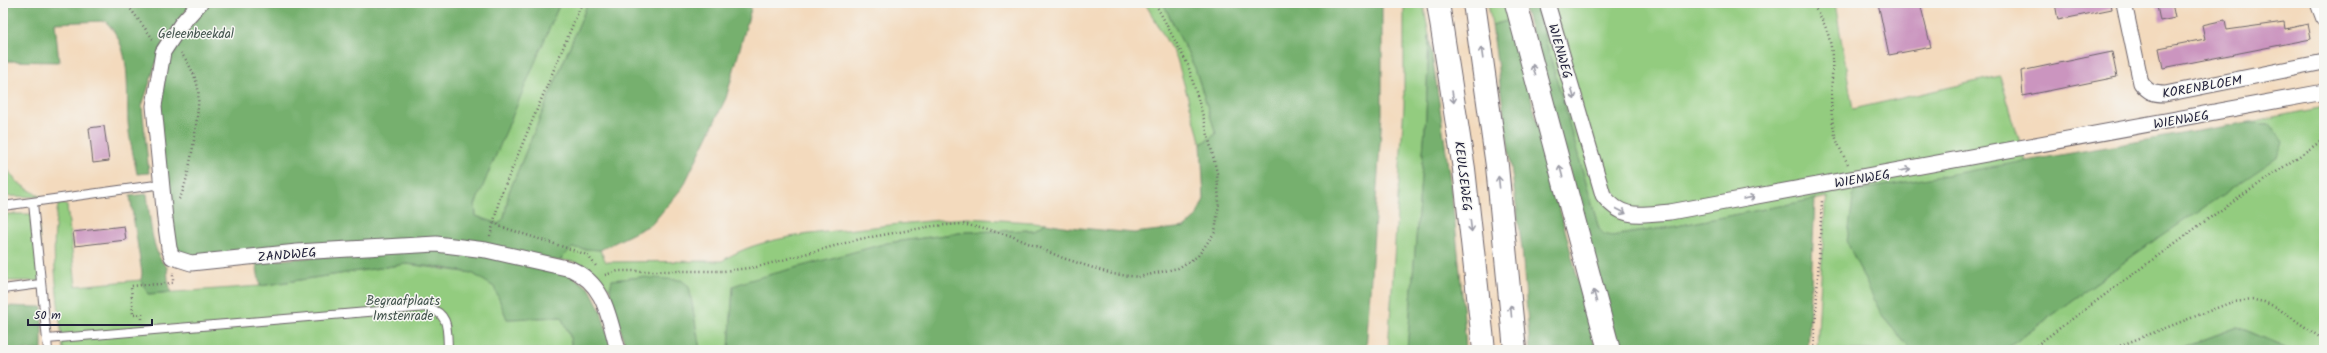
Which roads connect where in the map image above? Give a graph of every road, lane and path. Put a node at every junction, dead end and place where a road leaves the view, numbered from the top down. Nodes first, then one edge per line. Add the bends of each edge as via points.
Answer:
1 (126, 3) edge
2 (200, 3) edge
3 (582, 3) edge
4 (1156, 3) edge
5 (1438, 3) edge
6 (1474, 3) edge
7 (1516, 3) edge
8 (1547, 3) edge
9 (1811, 3) edge
10 (2124, 3) edge
11 (2318, 3) edge
12 (2324, 19) edge
13 (167, 46) junction
14 (2324, 62) edge
15 (2324, 92) edge
16 (2324, 139) edge
17 (1855, 179) junction
18 (163, 184) junction
19 (1822, 185) junction
20 (33, 203) junction
21 (3, 206) edge
22 (165, 219) junction
23 (172, 258) junction
24 (40, 284) junction
25 (594, 284) junction
26 (3, 289) edge
27 (142, 332) junction
28 (47, 339) junction
29 (2324, 340) edge
30 (48, 350) edge
31 (448, 350) edge
32 (618, 350) edge
33 (1484, 350) edge
34 (1515, 350) edge
35 (1609, 350) edge
36 (1814, 350) edge
37 (2030, 350) edge
38 (2109, 350) edge

1 - 13 path
2 - 13 street
3 - 25 path via 500,197 494,221 500,226 587,255 598,268 599,274
4 - 25 path via 1188,65 1217,173 1218,203 1215,232 1198,256 1178,268 1139,277 1112,274 1063,258 1009,235 963,224 933,226 860,239 757,268 724,271 618,271 606,274
5 -> 33 highway, KEULSEWEG via 1464,169
34 -> 6 highway via 1497,166
35 -> 7 highway
8 -> 19 street, WIENWEG via 1603,194 1621,212 1634,215 1670,212
9 - 17 path via 1830,36 1834,130 1836,141
10 - 14 street, KORENBLOEM via 2141,83 2146,90 2155,94
11 - 12 street
13 - 18 street via 154,106
13 - 22 path via 189,63 198,89 186,179 181,196
17 -> 15 street, WIENWEG
16 - 37 path via 2201,224
17 - 19 street, WIENWEG
18 - 20 lane
18 - 22 street
19 - 36 path
20 - 21 lane
20 - 24 lane
22 - 23 street
23 - 25 street, ZANDWEG via 191,263 297,252 436,244 486,250 571,268
23 - 27 path via 173,283 131,286 133,315 142,314
24 - 26 lane
24 - 28 lane
25 - 32 street, ZANDWEG via 602,298
27 - 28 lane
27 - 31 lane via 427,307 438,310 444,316
28 - 30 lane
29 - 38 path via 2276,307 2264,302 2245,300 2232,302

